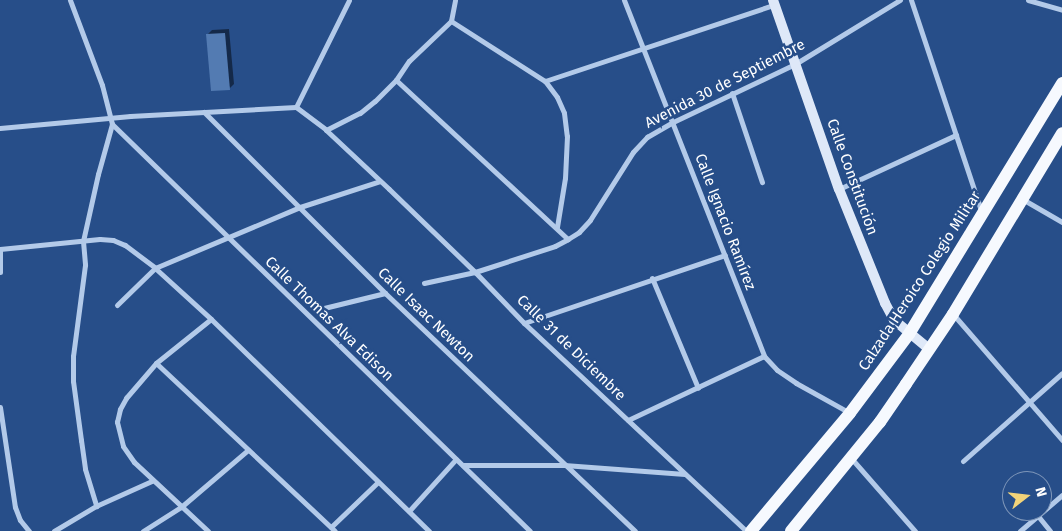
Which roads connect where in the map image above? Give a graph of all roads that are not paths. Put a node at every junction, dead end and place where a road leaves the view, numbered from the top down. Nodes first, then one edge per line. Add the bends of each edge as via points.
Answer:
1 (70, 0) edge
2 (349, 0) edge
3 (455, 0) edge
4 (624, 0) edge
5 (900, 0) edge
6 (911, 0) edge
7 (1029, 0) edge
8 (774, 2) edge
9 (1062, 10) edge
10 (451, 21) junction
11 (643, 48) junction
12 (795, 64) junction
13 (396, 80) junction
14 (545, 81) junction
15 (1062, 83) edge
16 (732, 93) junction
17 (296, 107) junction
18 (204, 112) junction
19 (112, 121) junction
20 (673, 122) junction
21 (0, 128) edge
22 (326, 130) junction
23 (1062, 133) edge
24 (956, 135) junction
25 (380, 181) junction
26 (762, 182) dead end
27 (839, 189) junction
28 (1023, 199) junction
29 (300, 207) junction
30 (983, 215) junction
31 (1062, 222) edge
32 (557, 227) junction
33 (228, 238) junction
34 (568, 239) junction
35 (83, 241) junction
36 (0, 249) edge
37 (725, 255) junction
38 (155, 268) junction
39 (0, 272) edge
40 (476, 272) junction
41 (652, 278) junction
42 (424, 283) dead end
43 (385, 293) junction
44 (117, 305) dead end
45 (324, 308) dead end
46 (953, 314) junction
47 (211, 319) junction
48 (524, 323) junction
49 (908, 334) junction
50 (929, 348) junction
51 (764, 356) junction
52 (156, 363) junction
53 (1062, 373) edge
54 (698, 388) junction
55 (1029, 402) junction
56 (0, 407) edge
57 (850, 413) junction
58 (628, 420) junction
59 (1062, 440) edge
60 (248, 450) junction
61 (851, 458) junction
62 (456, 459) junction
63 (963, 461) dead end
64 (463, 465) junction
65 (564, 466) junction
66 (686, 474) junction
67 (152, 481) junction
68 (378, 482) junction
69 (1062, 495) edge
70 (1052, 504) edge
71 (96, 506) junction
72 (181, 507) junction
73 (408, 511) junction
74 (1032, 521) edge
75 (1042, 521) edge
76 (156, 524) junction
77 (333, 529) edge
78 (29, 531) edge
79 (54, 531) edge
80 (143, 531) edge
81 (151, 531) edge
82 (208, 531) edge
83 (429, 531) edge
84 (530, 531) edge
85 (635, 531) edge
86 (746, 531) edge
87 (751, 531) edge
88 (791, 531) edge
89 (915, 531) edge
90 (1020, 531) edge
91 (1050, 531) edge

1 - 19 street via 93,57
2 - 17 street
3 - 10 street
4 - 11 street, Calle Ignacio Ramírez
5 - 12 street, Avenida 30 de Septiembre
6 - 24 street
7 - 9 street
8 - 11 street
8 - 12 street, Calle Constitución
10 - 13 street via 409,61
10 - 14 street
11 - 14 street
11 - 20 street, Calle Ignacio Ramírez
12 - 16 street, Avenida 30 de Septiembre
12 - 27 street, Calle Constitución
13 - 22 street via 360,113
13 - 32 street
14 - 32 street via 557,97 567,123 565,178
15 - 30 main road, Calzada Heroico Colegio Militar
16 - 20 street, Avenida 30 de Septiembre
16 - 26 street
17 - 18 street
17 - 22 street, Calle 31 de Diciembre
18 - 19 street
18 - 29 street, Calle Isaac Newton
19 - 21 street
19 - 33 street, Calle Thomas Alva Edison
19 - 35 street
20 - 34 street, Avenida 30 de Septiembre via 641,142 590,220
20 - 37 street, Calle Ignacio Ramírez
22 - 25 street, Calle 31 de Diciembre
23 - 28 main road
24 - 27 street
24 - 30 street
25 - 29 street
25 - 40 street, Calle 31 de Diciembre
27 - 49 street, Calle Constitución via 885,302 894,320
28 - 31 street
28 - 46 main road
29 - 33 street
29 - 43 street, Calle Isaac Newton
30 - 49 main road, Calzada Heroico Colegio Militar
32 - 34 street
33 - 38 street
33 - 62 street, Calle Thomas Alva Edison
34 - 40 street, Avenida 30 de Septiembre
35 - 36 street
35 - 38 street via 113,240
35 - 71 street via 85,264 73,356 73,381 85,469
36 - 39 street
37 - 41 street
37 - 51 street, Calle Ignacio Ramírez
38 - 44 street
38 - 47 street
40 - 42 street, Avenida 30 de Septiembre
40 - 48 street, Calle 31 de Diciembre
41 - 48 street
41 - 54 street
43 - 45 street
43 - 65 street, Calle Isaac Newton
46 - 50 main road
46 - 55 street
47 - 52 street
47 - 68 street
48 - 58 street, Calle 31 de Diciembre
49 - 50 street, Calle Constitución
49 - 57 main road, Calzada Heroico Colegio Militar
50 - 61 main road via 880,422
51 - 54 street
51 - 57 street, Calle Ignacio Ramírez via 796,383
52 - 60 street
52 - 67 street via 134,387 120,410 117,422 129,454
53 - 55 street
54 - 58 street
55 - 59 street
55 - 63 street
56 - 78 street via 15,507
57 - 87 main road, Calzada Heroico Colegio Militar
58 - 66 street, Calle 31 de Diciembre
60 - 72 street
60 - 77 street
61 - 88 main road
61 - 89 street
62 - 64 street, Calle Thomas Alva Edison
62 - 73 street
64 - 65 street
64 - 84 street, Calle Thomas Alva Edison
65 - 66 street
65 - 85 street, Calle Isaac Newton
66 - 86 street, Calle 31 de Diciembre
67 - 71 street
67 - 72 street
68 - 73 street
68 - 77 street
69 - 70 street
71 - 79 street
72 - 76 street
72 - 82 street
73 - 83 street
74 - 90 street
75 - 91 street
76 - 80 street
76 - 81 street

